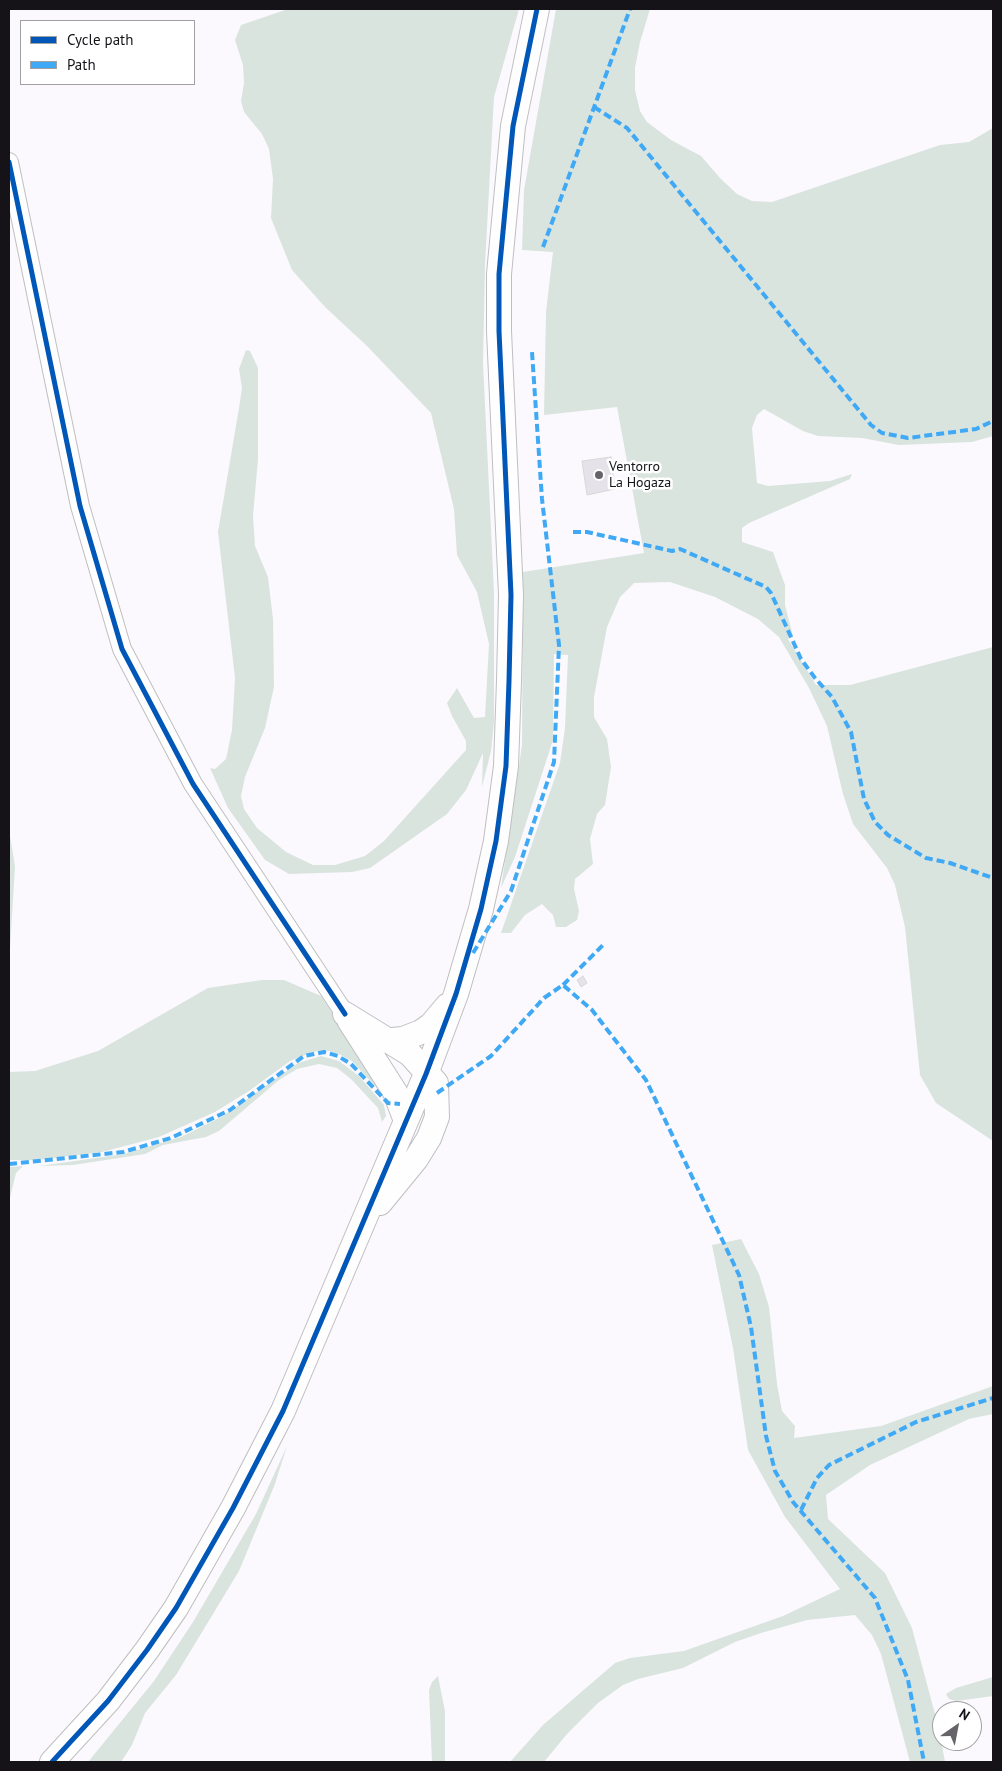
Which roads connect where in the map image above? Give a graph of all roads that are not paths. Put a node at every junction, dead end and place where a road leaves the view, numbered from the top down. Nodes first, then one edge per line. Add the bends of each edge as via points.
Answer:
1 (537, 9) edge
2 (9, 162) edge
3 (456, 994) junction
4 (345, 1014) junction
5 (388, 1040) junction
6 (376, 1063) junction
7 (426, 1073) junction
8 (406, 1121) junction
9 (364, 1223) junction
10 (52, 1762) edge

1 - 3 highway via 513,126 499,274 511,595 506,766 496,841
2 - 4 street via 80,506 122,649 194,784
3 - 5 highway via 431,1025 403,1039
3 - 7 highway
4 - 5 highway
4 - 6 highway
5 - 6 highway via 376,1042 372,1050
5 - 7 highway via 410,1054
6 - 7 highway via 403,1077
6 - 8 highway via 395,1092
7 - 8 highway
7 - 9 highway via 436,1083 438,1108 430,1138
8 - 9 highway
9 - 10 highway via 283,1411 204,1561 147,1650 108,1701

